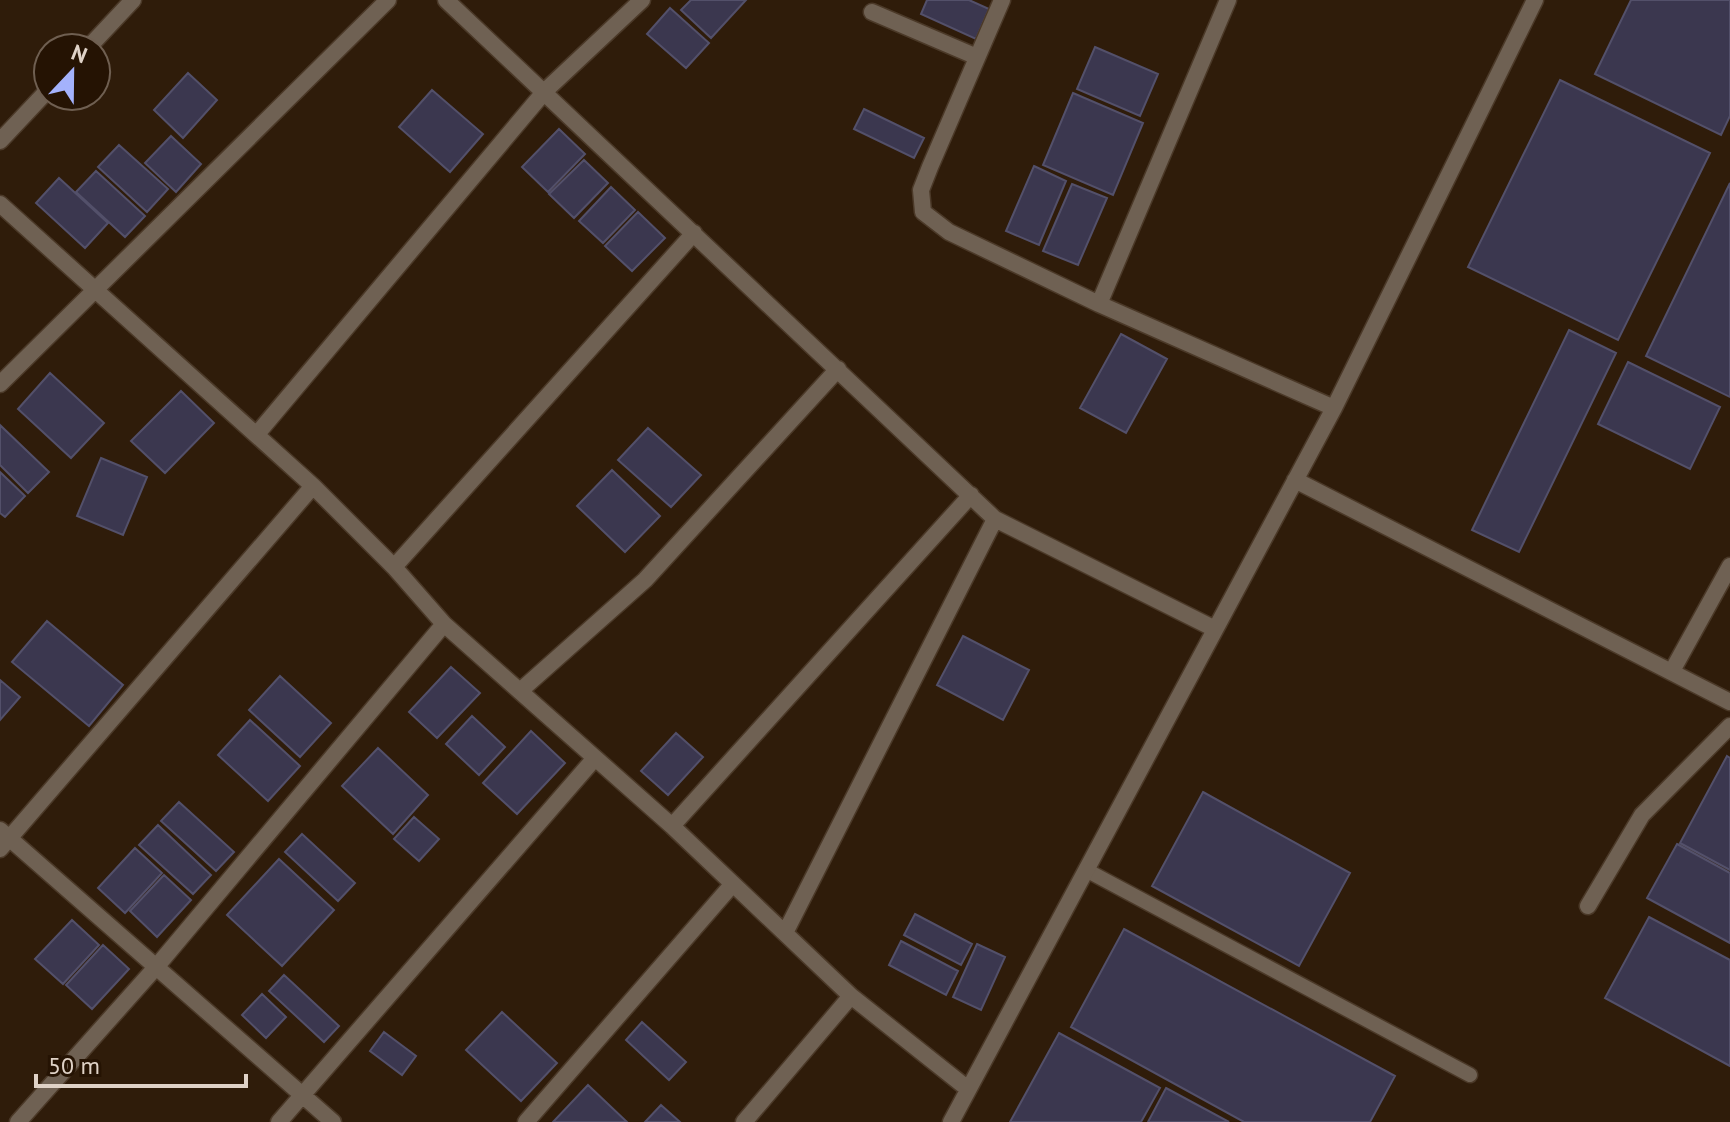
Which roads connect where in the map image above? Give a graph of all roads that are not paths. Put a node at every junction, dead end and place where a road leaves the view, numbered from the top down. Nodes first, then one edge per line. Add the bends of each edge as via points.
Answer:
1 (133, 0) edge
2 (388, 0) edge
3 (446, 0) edge
4 (642, 0) edge
5 (1002, 0) edge
6 (1228, 0) edge
7 (1535, 0) edge
8 (872, 12) dead end
9 (103, 32) edge
10 (977, 57) junction
11 (545, 91) junction
12 (32, 107) edge
13 (0, 141) edge
14 (0, 204) edge
15 (694, 233) junction
16 (95, 287) junction
17 (1099, 304) junction
18 (838, 369) junction
19 (0, 384) edge
20 (1334, 408) junction
21 (257, 434) junction
22 (1295, 480) junction
23 (313, 486) junction
24 (971, 495) junction
25 (995, 519) junction
26 (1730, 566) edge
27 (394, 567) junction
28 (444, 624) junction
29 (1215, 629) junction
30 (1672, 671) junction
31 (520, 691) junction
32 (1730, 702) edge
33 (1730, 726) edge
34 (595, 758) junction
35 (672, 826) junction
36 (3, 839) edge
37 (1086, 870) junction
38 (731, 886) junction
39 (1588, 906) dead end
40 (785, 933) junction
41 (157, 966) junction
42 (851, 996) junction
43 (1470, 1075) dead end
44 (968, 1089) junction
45 (302, 1095) junction
46 (18, 1122) edge
47 (279, 1122) edge
48 (333, 1122) edge
49 (526, 1122) edge
50 (744, 1122) edge
51 (951, 1122) edge

1 - 9 street
2 - 16 street
3 - 11 street
4 - 11 street
5 - 10 street
6 - 17 street
7 - 20 street
8 - 10 street
10 - 17 street via 921,190 923,212 949,232
11 - 15 street
11 - 21 street
12 - 13 street
14 - 16 street
15 - 18 street
15 - 27 street
16 - 19 street
16 - 21 street
17 - 20 street
18 - 24 street
18 - 31 street via 645,580
20 - 22 street
21 - 23 street
22 - 29 street
22 - 30 street
23 - 27 street
23 - 36 street
24 - 25 street
24 - 35 street
25 - 29 street
25 - 40 street
26 - 30 street
27 - 28 street
28 - 31 street
28 - 41 street
29 - 37 street
30 - 32 street
31 - 34 street
33 - 39 street via 1642,815
34 - 35 street
34 - 45 street
35 - 38 street
36 - 41 street
37 - 43 lane
37 - 44 street
38 - 40 street
38 - 49 street
40 - 42 street
41 - 45 street
41 - 46 street
42 - 44 street
42 - 50 street
44 - 51 street
45 - 47 street
45 - 48 street

